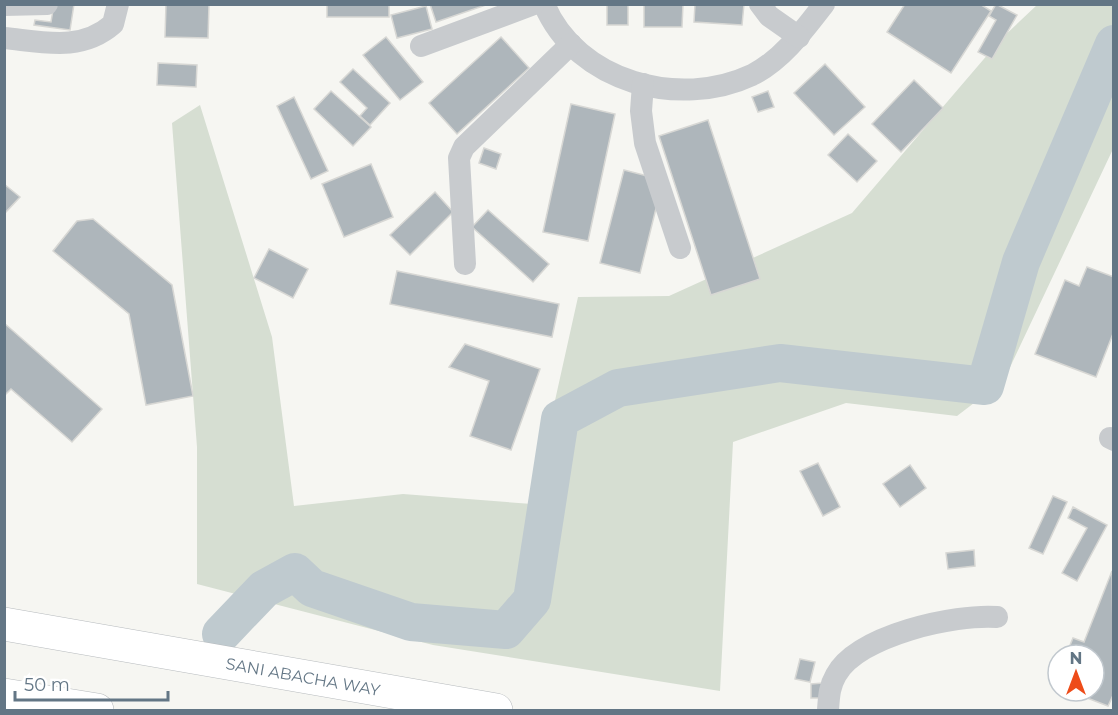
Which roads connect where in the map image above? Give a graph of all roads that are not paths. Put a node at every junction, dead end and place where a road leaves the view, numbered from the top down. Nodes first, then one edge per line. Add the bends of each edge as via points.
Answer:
1 (47, 4) edge
2 (118, 4) edge
3 (534, 4) edge
4 (544, 4) edge
5 (760, 4) edge
6 (824, 4) edge
7 (4, 5) edge
8 (799, 37) junction
9 (4, 38) edge
10 (571, 44) junction
11 (421, 46) dead end
12 (643, 84) junction
13 (680, 248) dead end
14 (465, 264) dead end
15 (997, 617) dead end
16 (4, 624) edge
17 (4, 694) edge
18 (97, 711) edge
19 (496, 711) edge
20 (828, 711) edge

1 - 7 street
2 - 9 street via 113,24 87,41
3 - 11 street
4 - 10 street
5 - 8 street
6 - 8 street
8 - 12 street via 753,74 711,90 660,89
10 - 12 street via 614,76
10 - 14 street via 464,147 459,158
12 - 13 street via 645,143
15 - 20 street via 933,622 857,654 837,672 829,691
16 - 19 highway, SANI ABACHA WAY
17 - 18 highway

